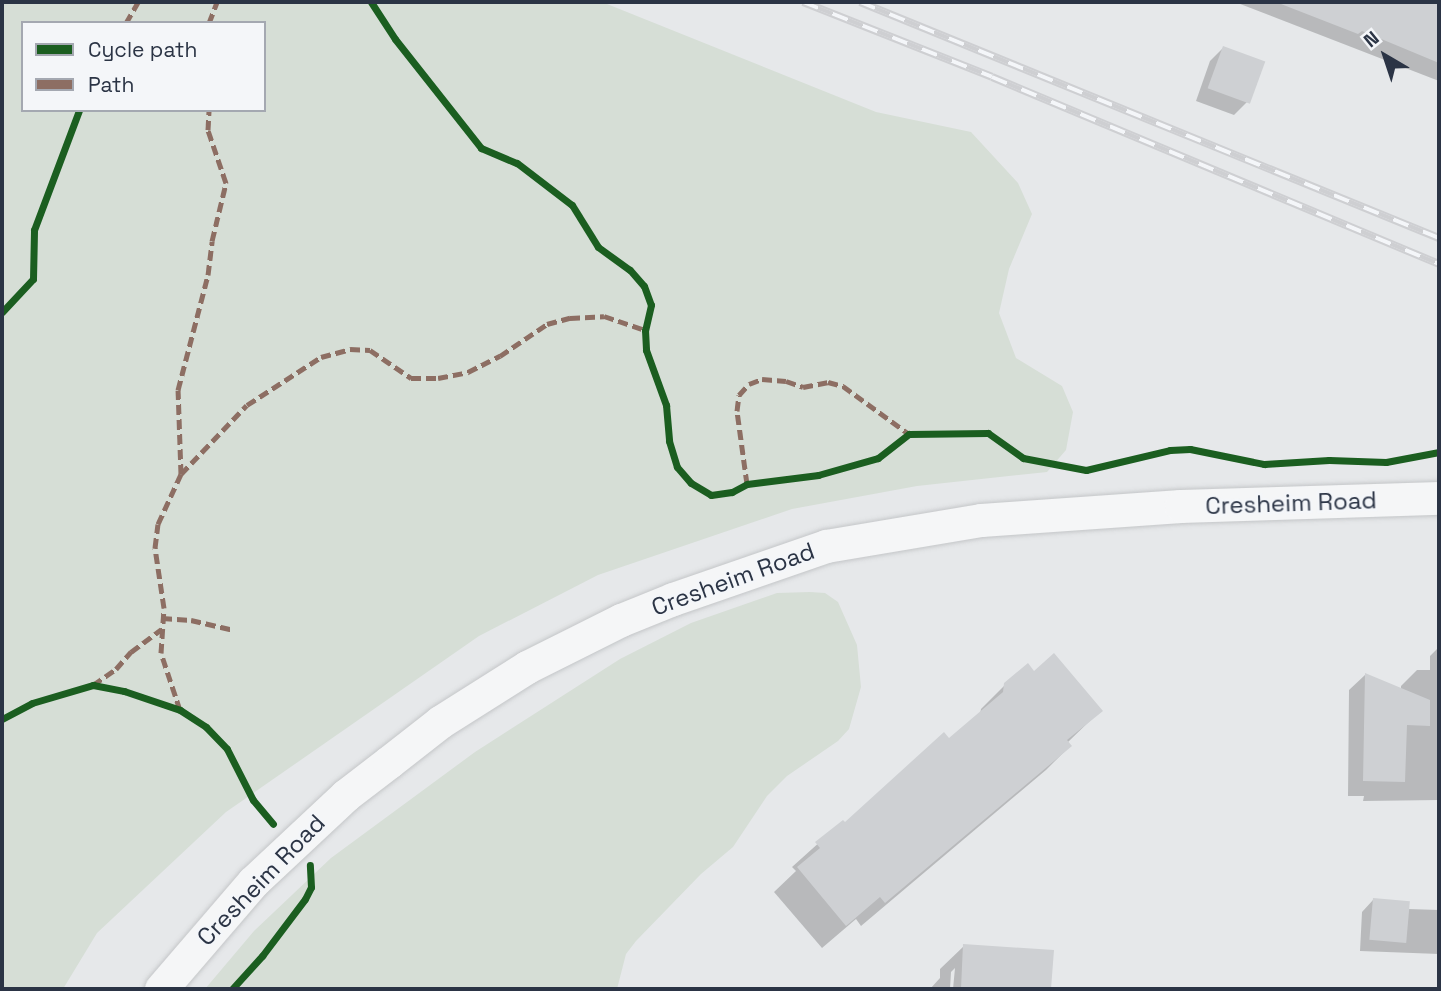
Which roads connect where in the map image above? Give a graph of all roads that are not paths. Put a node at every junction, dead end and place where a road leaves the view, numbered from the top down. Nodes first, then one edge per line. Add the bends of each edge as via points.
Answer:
1 (1439, 498) edge
2 (161, 989) edge

1 - 2 street, Cresheim Road via 1181,506 981,520 826,546 686,594 527,667 430,730 291,845 222,916

